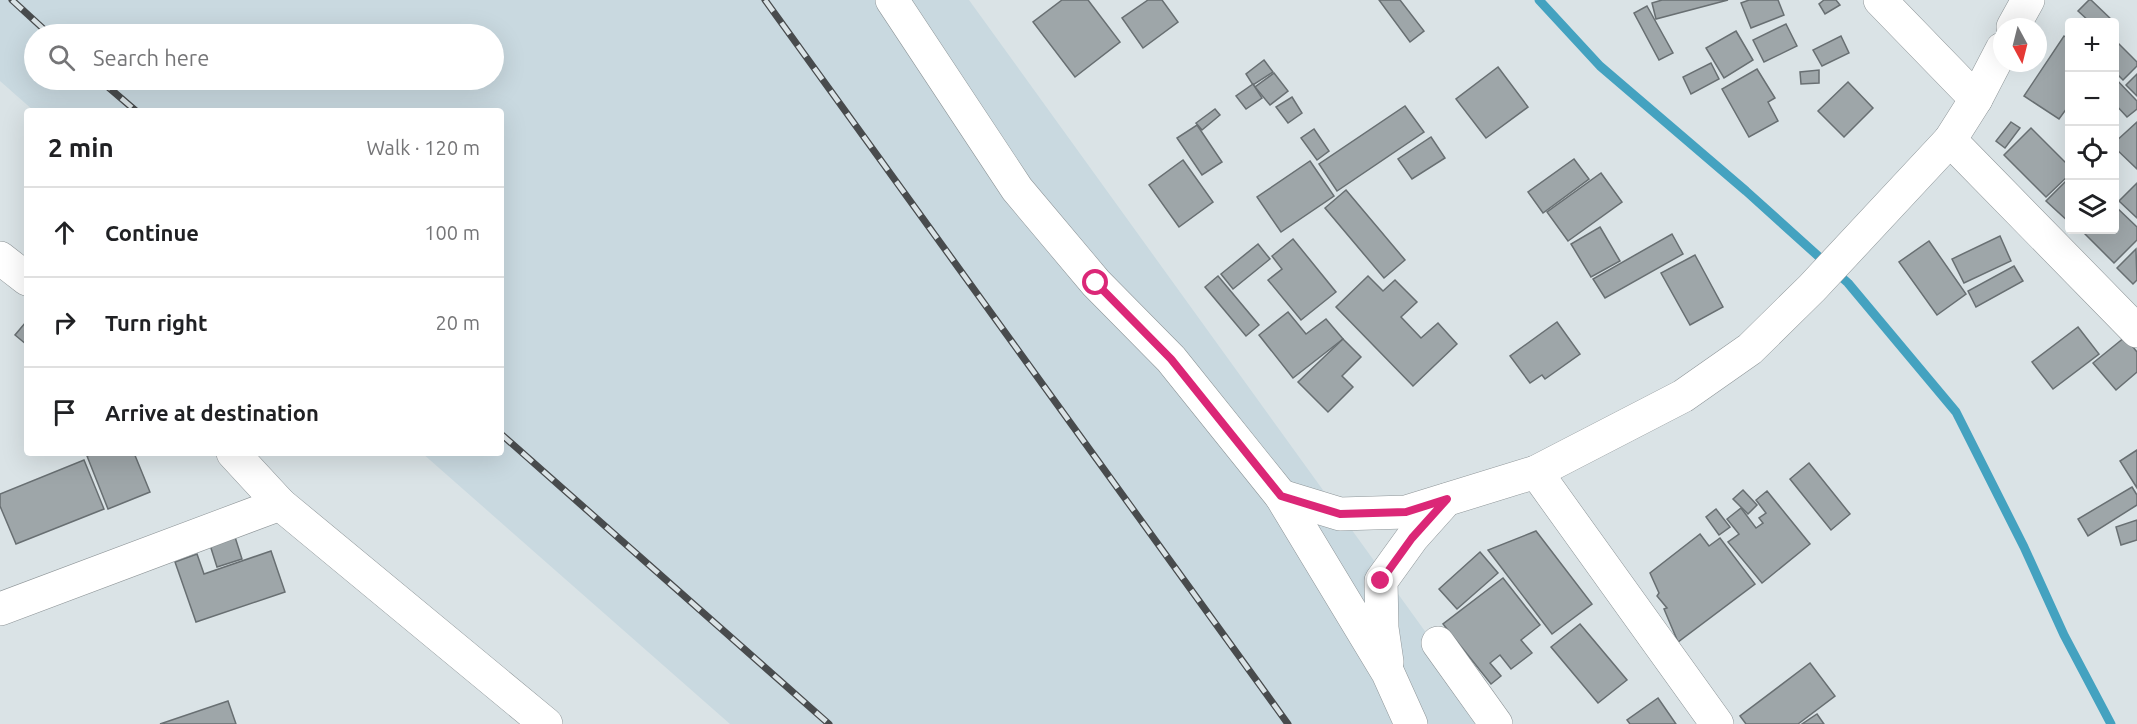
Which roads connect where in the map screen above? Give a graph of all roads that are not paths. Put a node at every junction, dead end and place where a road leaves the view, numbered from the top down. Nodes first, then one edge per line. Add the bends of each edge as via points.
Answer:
1 (892, 0) edge
2 (1880, 0) edge
3 (2028, 0) edge
4 (2018, 18) edge
5 (1993, 66) edge
6 (1976, 99) junction
7 (1950, 140) junction
8 (0, 258) edge
9 (24, 277) edge
10 (2137, 331) edge
11 (236, 456) edge
12 (1536, 471) junction
13 (1281, 496) junction
14 (1447, 499) junction
15 (280, 504) junction
16 (0, 609) edge
17 (1438, 643) dead end
18 (1388, 673) junction
19 (546, 724) edge
20 (1411, 724) edge
21 (1496, 724) edge
22 (1717, 724) edge

1 - 13 street via 1017,189 1096,283 1171,359
2 - 6 street
3 - 4 street
5 - 6 street
6 - 7 street
7 - 10 street
7 - 12 street via 1849,250 1750,349 1683,396
8 - 9 street
11 - 15 street
12 - 14 street
12 - 22 street
13 - 14 street via 1340,514 1406,512
13 - 18 street
14 - 18 street via 1381,581
15 - 16 street
15 - 19 street
17 - 21 street
18 - 20 street

